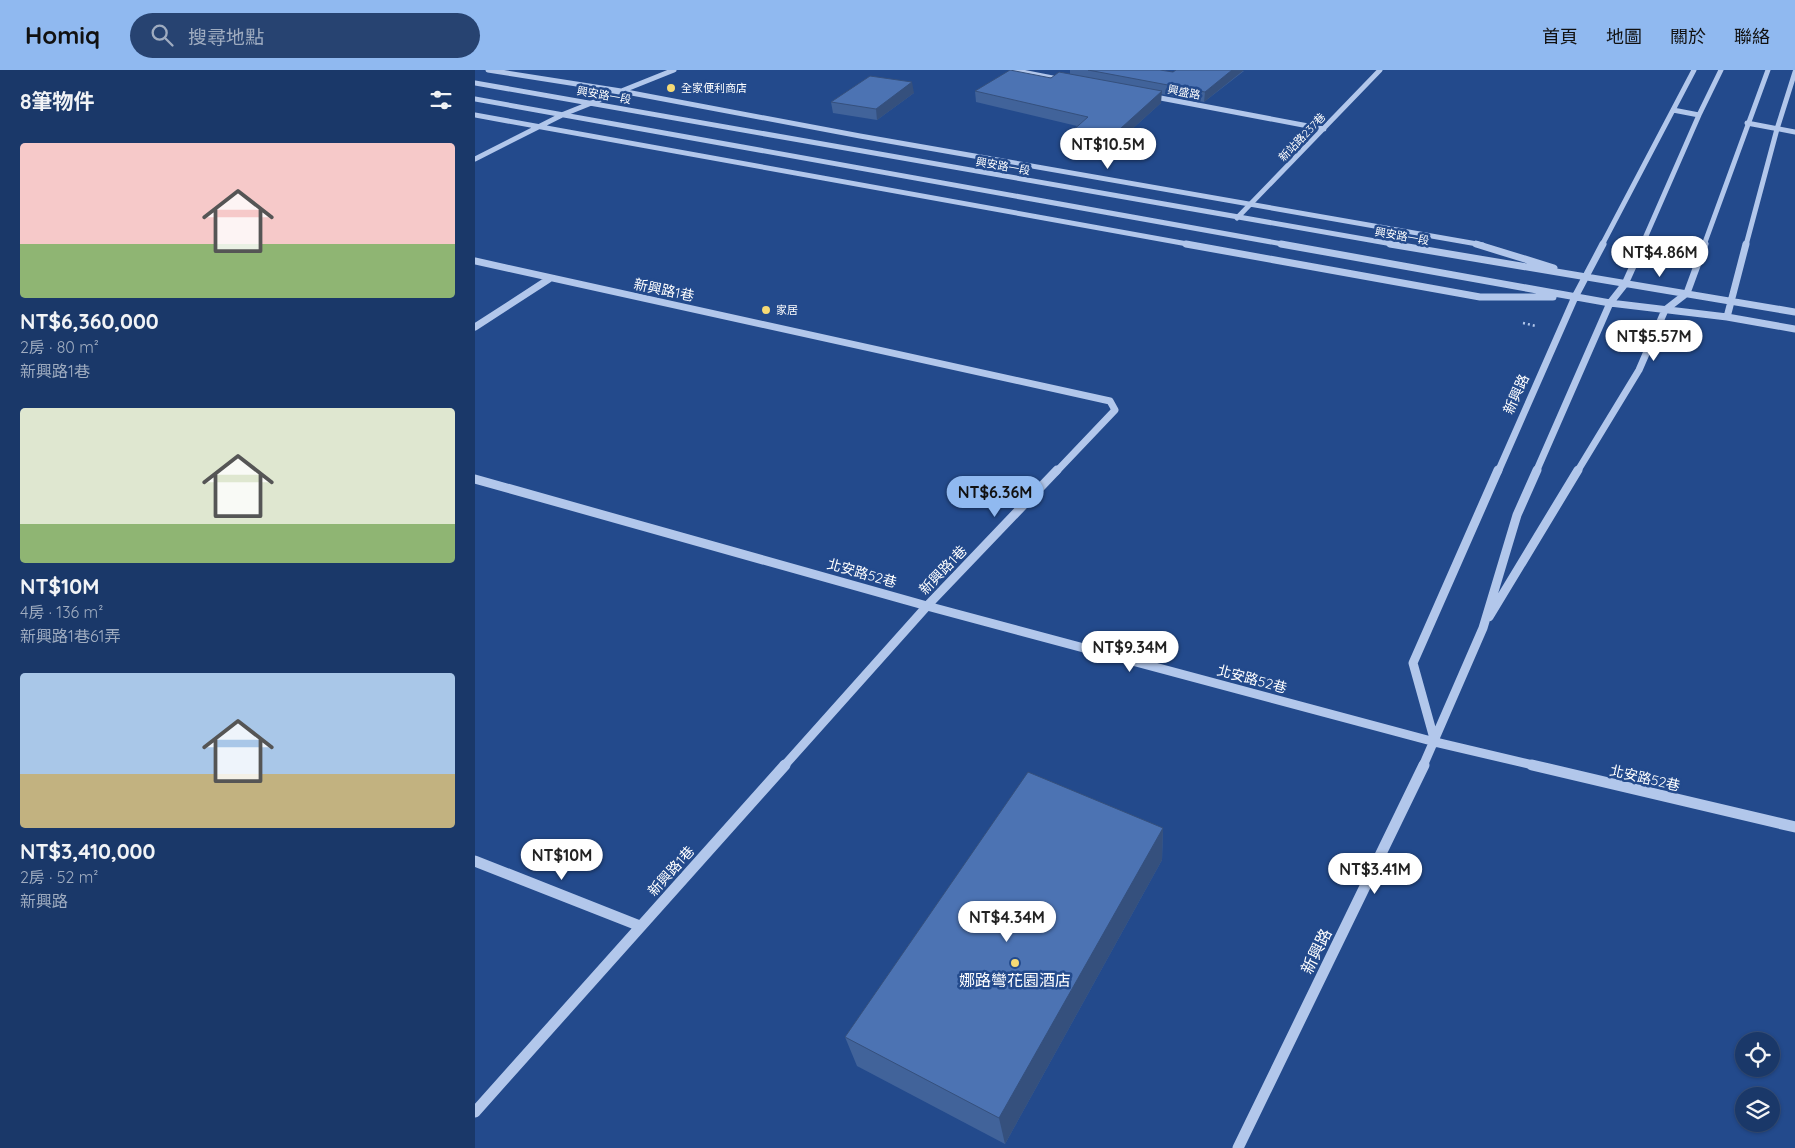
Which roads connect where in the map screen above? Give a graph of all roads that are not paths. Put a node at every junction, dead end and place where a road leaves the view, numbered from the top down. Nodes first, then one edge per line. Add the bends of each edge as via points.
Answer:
1 (488, 70) edge
2 (674, 70) edge
3 (1012, 70) edge
4 (1380, 70) edge
5 (1694, 70) edge
6 (1721, 70) edge
7 (1767, 70) edge
8 (1795, 72) edge
9 (1070, 81) edge
10 (475, 83) edge
11 (621, 92) junction
12 (1148, 96) edge
13 (475, 98) edge
14 (592, 103) junction
15 (1673, 110) junction
16 (564, 114) junction
17 (1699, 114) junction
18 (475, 115) edge
19 (1747, 123) junction
20 (538, 126) junction
21 (1777, 128) junction
22 (1324, 129) junction
23 (1795, 132) edge
24 (475, 159) edge
25 (1250, 205) junction
26 (1237, 218) junction
27 (475, 262) edge
28 (1587, 278) junction
29 (549, 279) junction
30 (1625, 284) junction
31 (1687, 293) junction
32 (1575, 297) junction
33 (1730, 300) junction
34 (1610, 303) junction
35 (1665, 310) junction
36 (1795, 312) edge
37 (1727, 316) junction
38 (475, 327) edge
39 (1795, 329) edge
40 (475, 479) edge
41 (927, 606) junction
42 (1483, 628) junction
43 (1435, 742) junction
44 (1795, 827) edge
45 (475, 861) edge
46 (640, 926) junction
47 (475, 1112) edge
48 (1238, 1148) edge

1 - 11 street, 興安路一段
2 - 11 street
3 - 9 street
4 - 22 street, 新站路237巷
5 - 15 street, 新興路
6 - 17 street, 新興路
7 - 19 street
8 - 21 street
10 - 14 street, 興安路一段
11 - 14 street
11 - 25 street, 興安路一段
12 - 22 street, 興盛路
13 - 16 street, 興安路一段
14 - 16 street
14 - 26 street, 興安路一段
15 - 17 street
15 - 28 street, 新興路
16 - 20 street
16 - 32 street, 興安路一段
17 - 30 street, 新興路
18 - 20 street, 興安路一段
19 - 21 street
19 - 31 street
20 - 24 street
20 - 32 street, 興安路一段 via 1480,297
21 - 23 street
21 - 33 street
22 - 25 street, 新站路237巷
25 - 26 street, 新站路237巷
25 - 28 street, 興安路一段 via 1483,245
26 - 28 street, 興安路一段
27 - 29 street, 新興路1巷
28 - 30 street, 興安路一段
28 - 32 street, 新興路
29 - 38 street
29 - 41 street, 新興路1巷 via 1110,401 1115,410
30 - 31 street, 興安路一段
30 - 34 street, 新興路
31 - 33 street, 興安路一段
31 - 35 street, 新興路
32 - 34 street, 興安路一段
32 - 43 street, 新興路 via 1413,663
33 - 36 street, 興安路一段
33 - 37 street
34 - 35 street, 興安路一段
34 - 42 street, 新興路 via 1517,515
35 - 37 street, 興安路一段
35 - 42 street, 新興路 via 1639,370
37 - 39 street, 興安路一段
40 - 41 street, 北安路52巷
41 - 43 street, 北安路52巷
41 - 46 street, 新興路1巷
42 - 43 street, 新興路
43 - 44 street, 北安路52巷
43 - 48 street, 新興路
45 - 46 street
46 - 47 street, 新興路1巷

